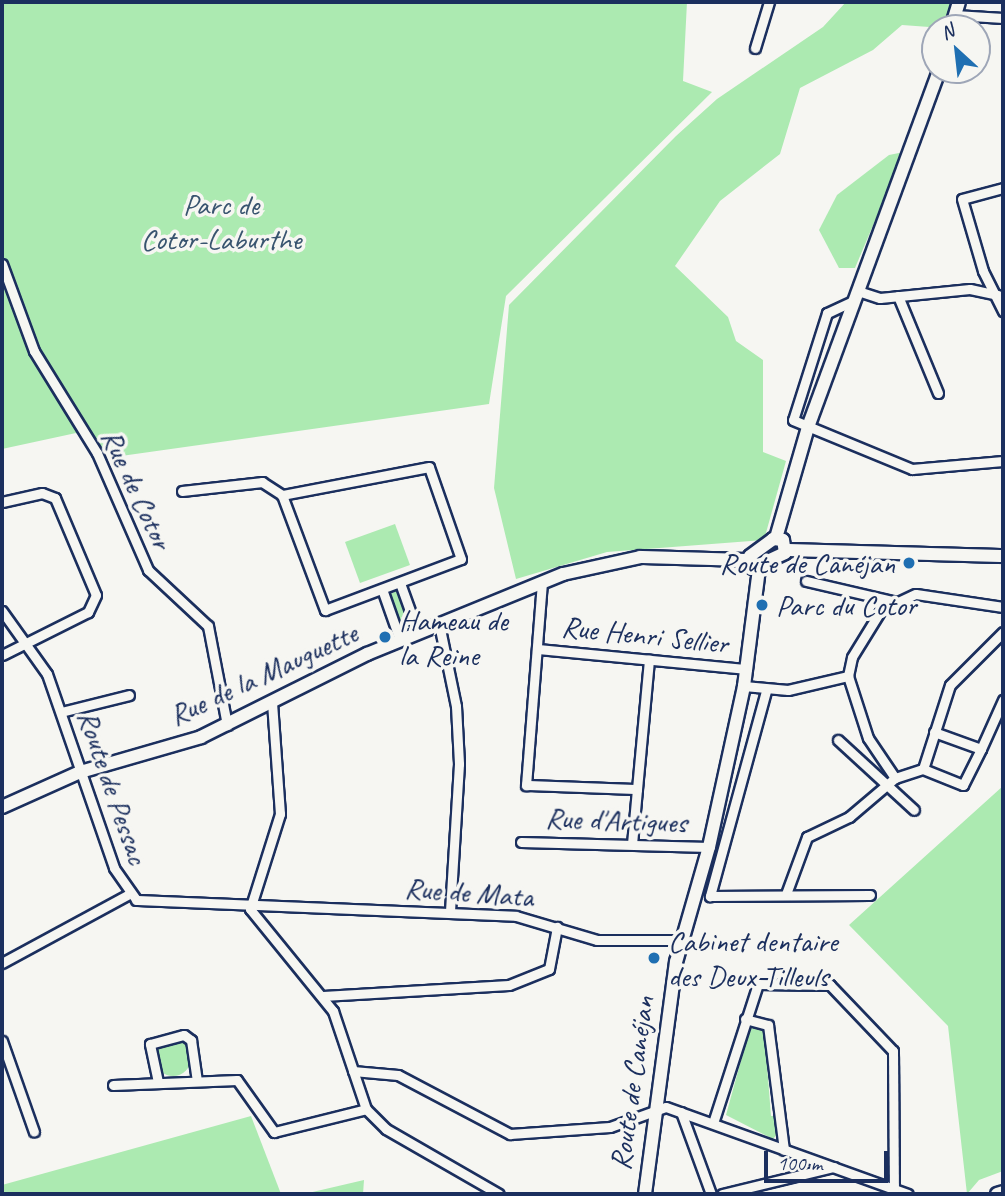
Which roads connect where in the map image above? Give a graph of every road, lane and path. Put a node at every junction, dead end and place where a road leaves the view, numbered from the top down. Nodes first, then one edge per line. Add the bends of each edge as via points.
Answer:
1 (769, 2) edge
2 (957, 8) edge
3 (1003, 18) edge
4 (755, 48) dead end
5 (934, 84) edge
6 (1003, 188) edge
7 (2, 264) edge
8 (999, 295) edge
9 (857, 296) junction
10 (898, 296) junction
11 (1003, 311) edge
12 (938, 393) dead end
13 (808, 427) junction
14 (1003, 461) edge
15 (182, 491) dead end
16 (282, 495) junction
17 (2, 502) edge
18 (776, 538) junction
19 (786, 550) junction
20 (1003, 556) edge
21 (748, 559) junction
22 (759, 569) junction
23 (806, 580) dead end
24 (542, 582) junction
25 (400, 583) junction
26 (382, 589) junction
27 (892, 601) junction
28 (1003, 607) edge
29 (2, 611) edge
30 (439, 624) junction
31 (1003, 632) edge
32 (418, 633) junction
33 (24, 640) junction
34 (400, 640) junction
35 (538, 649) junction
36 (2, 655) edge
37 (649, 660) junction
38 (747, 669) junction
39 (848, 676) junction
40 (744, 686) junction
41 (766, 691) junction
42 (129, 695) dead end
43 (1003, 699) edge
44 (272, 702) junction
45 (61, 712) junction
46 (227, 725) junction
47 (934, 732) junction
48 (838, 740) dead end
49 (981, 750) junction
50 (923, 769) junction
51 (80, 772) junction
52 (895, 778) junction
53 (886, 785) junction
54 (637, 789) junction
55 (2, 807) edge
56 (914, 810) dead end
57 (521, 842) dead end
58 (632, 844) junction
59 (709, 847) junction
60 (786, 894) junction
61 (127, 895) junction
62 (870, 895) dead end
63 (250, 909) junction
64 (450, 911) junction
65 (557, 927) junction
66 (681, 940) junction
67 (2, 963) edge
68 (323, 996) junction
69 (745, 1018) junction
70 (2, 1041) edge
71 (353, 1071) junction
72 (197, 1081) junction
73 (158, 1082) junction
74 (113, 1085) dead end
75 (653, 1108) junction
76 (366, 1109) junction
77 (681, 1112) junction
78 (713, 1123) junction
79 (34, 1132) dead end
80 (784, 1150) junction
81 (836, 1167) junction
82 (894, 1189) junction
83 (1003, 1192) edge
84 (499, 1194) edge
85 (645, 1194) edge
86 (711, 1194) edge
87 (722, 1194) edge
88 (908, 1194) edge
89 (997, 1194) edge

1 - 4 street
2 - 3 street
5 - 9 street
6 - 8 street via 962,199
7 - 46 street, Rue de Cotor via 34,351 97,453 148,570 208,626
8 - 10 street
8 - 11 street
9 - 10 street
9 - 13 street
9 - 13 street via 827,313 792,414
10 - 12 street
13 - 14 street via 912,469
13 - 18 street
15 - 16 street via 262,482
16 - 25 street via 429,467 461,559
16 - 26 street via 325,610
17 - 33 street via 41,493 55,498 96,591 88,612
18 - 19 street
18 - 21 street
19 - 20 street
19 - 22 street
21 - 22 street
21 - 24 street, Rue de la Mauguette via 625,559
22 - 38 street, Route de Canéjan
23 - 27 street
24 - 30 street, Rue de la Mauguette
24 - 35 street
25 - 26 street
25 - 32 street
26 - 34 street
27 - 28 street via 916,594
27 - 39 street via 852,657
29 - 33 street, Route de Pessac
30 - 32 street, Rue de la Mauguette
30 - 64 street via 456,706 459,764
31 - 47 street via 950,685
32 - 34 street, Rue de la Mauguette
33 - 36 street
33 - 45 street, Route de Pessac via 47,674
34 - 44 street, Rue de la Mauguette
35 - 37 street, Rue Henri Sellier
35 - 54 street via 526,785
37 - 38 street, Rue Henri Sellier
37 - 54 street
38 - 40 street, Route de Canéjan
39 - 41 street
39 - 52 street via 868,738
40 - 41 street
40 - 59 street, Route de Canéjan
41 - 60 street via 710,896
42 - 45 street
43 - 49 street
44 - 46 street, Rue de la Mauguette
44 - 63 street via 279,822
45 - 51 street, Route de Pessac
46 - 51 street, Rue de la Mauguette
47 - 49 street
47 - 50 street
48 - 53 street
49 - 50 street via 963,785
50 - 52 street
51 - 55 street, Rue de la Mauguette
51 - 61 street, Route de Pessac
52 - 53 street
53 - 56 street
53 - 60 street via 849,817 807,838
54 - 58 street
57 - 58 street, Rue d'Artigues
58 - 59 street, Rue d'Artigues
59 - 66 street, Route de Canéjan
60 - 62 street
61 - 63 street, Route de Pessac via 152,905
61 - 67 street
63 - 64 street, Rue de Mata
63 - 68 street via 258,926
64 - 65 street, Rue de Mata via 516,916
65 - 66 street, Rue de Mata via 614,942
65 - 68 street via 549,969 509,985
66 - 75 street, Route de Canéjan
68 - 71 street
69 - 78 street
69 - 80 street via 768,1025
69 - 82 street via 758,984 830,985 891,1046
70 - 79 street
71 - 75 street via 398,1075 510,1133 610,1127
71 - 76 street
72 - 73 street
72 - 73 street via 191,1040 184,1035 150,1044
72 - 76 street via 243,1082 261,1121 274,1132
73 - 74 street
75 - 77 street
75 - 85 street, Route de Canéjan
76 - 84 street via 386,1129
77 - 78 street
77 - 86 street
78 - 80 street
80 - 81 street
81 - 82 street
81 - 87 street
82 - 88 street
83 - 89 street

